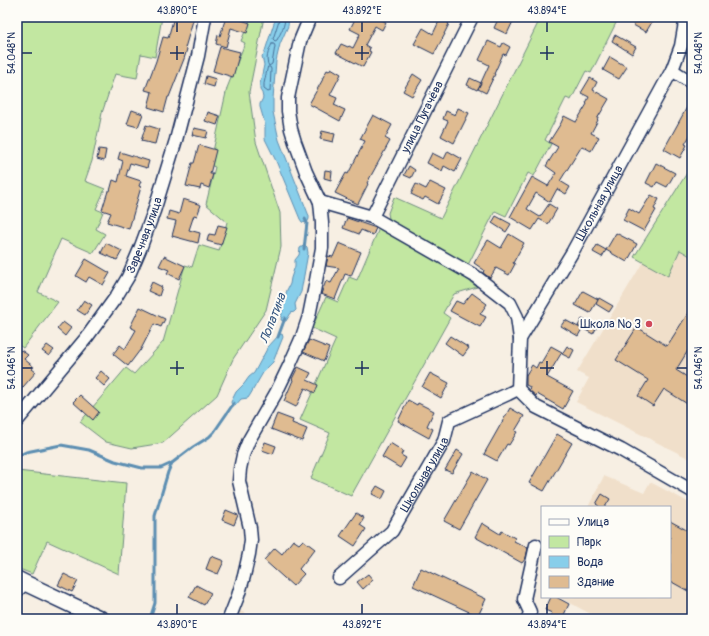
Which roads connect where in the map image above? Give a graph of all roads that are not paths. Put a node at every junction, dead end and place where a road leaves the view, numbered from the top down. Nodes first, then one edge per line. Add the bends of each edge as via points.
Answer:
1 (205, 17) edge
2 (310, 17) edge
3 (472, 17) edge
4 (686, 17) edge
5 (692, 40) edge
6 (681, 46) junction
7 (672, 70) junction
8 (692, 83) edge
9 (320, 202) junction
10 (372, 217) junction
11 (520, 339) junction
12 (518, 389) junction
13 (17, 421) edge
14 (692, 491) edge
15 (536, 545) dead end
16 (339, 578) dead end
17 (20, 584) edge
18 (101, 619) edge
19 (229, 619) edge
20 (528, 619) edge

1 - 13 street, Заречная улица via 198,56 176,140 154,211 128,277 87,337
2 - 9 street via 300,41 288,98 288,111 295,142
3 - 10 street, улица Пугачёва
4 - 6 street, Школьная улица
5 - 6 street
6 - 7 street, Школьная улица
7 - 8 street
7 - 11 street, Школьная улица via 573,251
9 - 10 street
9 - 19 street via 322,248 309,316 290,364 243,455 239,481 251,540 244,576
10 - 11 street via 475,276 510,303 517,317
11 - 12 street, Школьная улица
12 - 14 street via 536,408 621,450
12 - 16 street, Школьная улица via 449,421 444,441 392,530
15 - 20 street via 524,600 530,612
17 - 18 main road

